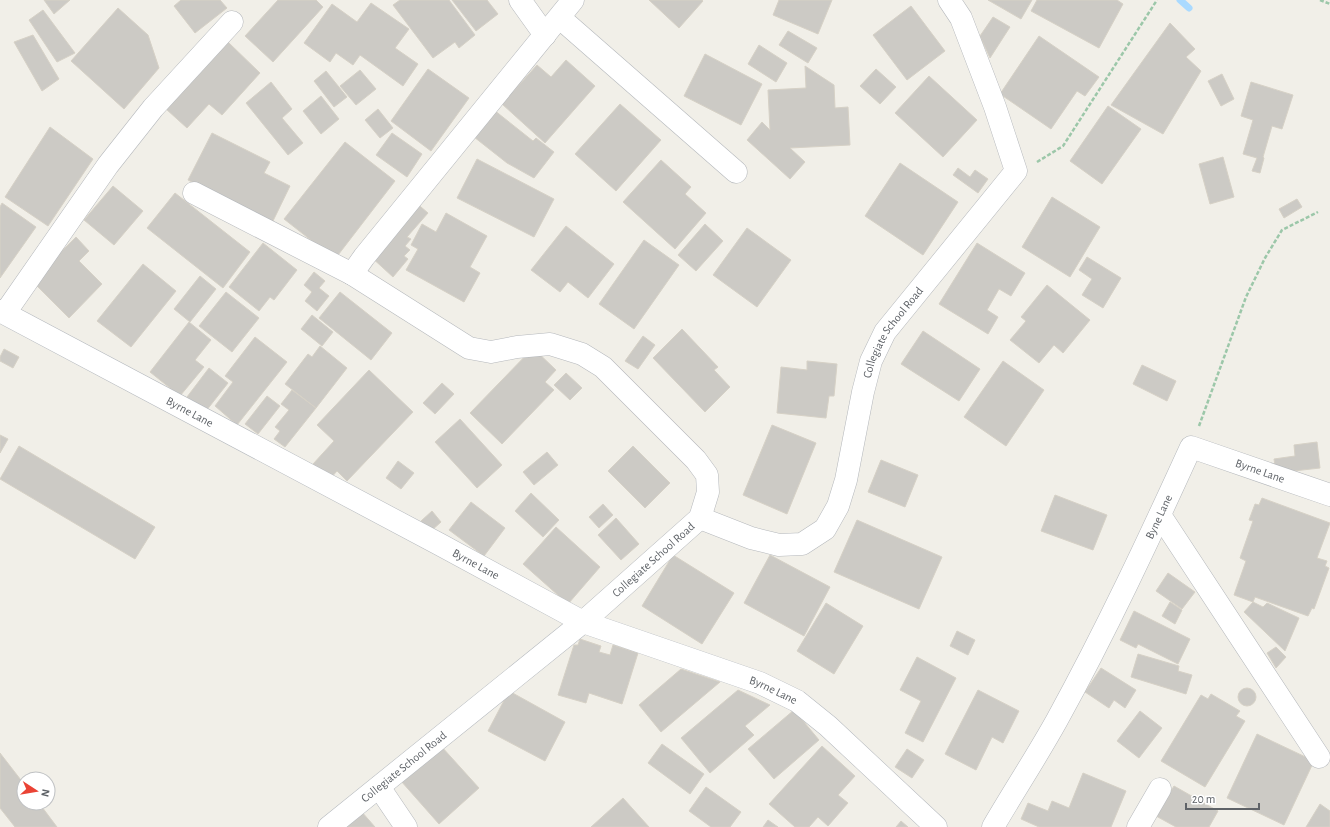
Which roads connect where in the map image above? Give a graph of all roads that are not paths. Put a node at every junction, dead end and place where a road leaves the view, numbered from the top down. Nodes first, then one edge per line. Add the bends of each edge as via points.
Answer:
1 (520, 0) edge
2 (573, 0) edge
3 (949, 0) edge
4 (560, 18) junction
5 (232, 22) dead end
6 (545, 35) junction
7 (736, 172) dead end
8 (194, 193) dead end
9 (352, 274) junction
10 (2, 312) edge
11 (1191, 447) joint
12 (1330, 495) edge
13 (1160, 515) junction
14 (700, 518) junction
15 (583, 622) junction
16 (1319, 757) dead end
17 (379, 787) junction
18 (1160, 789) dead end
19 (330, 827) edge
20 (406, 827) edge
21 (936, 827) edge
22 (993, 827) edge
23 (1138, 827) edge

1 - 6 street
2 - 4 street
3 - 14 street, Collegiate School Road via 961,18 1016,171 885,332 871,361 846,480 838,506 824,529 802,544 779,545 751,538
4 - 6 street
4 - 7 street
5 - 10 street via 153,108 108,165
6 - 9 street
8 - 9 street
9 - 14 street via 469,348 491,352 550,344 582,354 603,367 696,460 707,475 708,492
10 - 15 street, Byrne Lane
11 - 12 street, Byrne Lane
11 - 13 street, Byne Lane
13 - 16 street
13 - 22 street, Byne Lane via 1056,721
14 - 15 street, Collegiate School Road
15 - 17 street, Collegiate School Road
15 - 21 street, Byrne Lane via 760,683 797,701 828,726
17 - 19 street, Collegiate School Road
17 - 20 street
18 - 23 street

